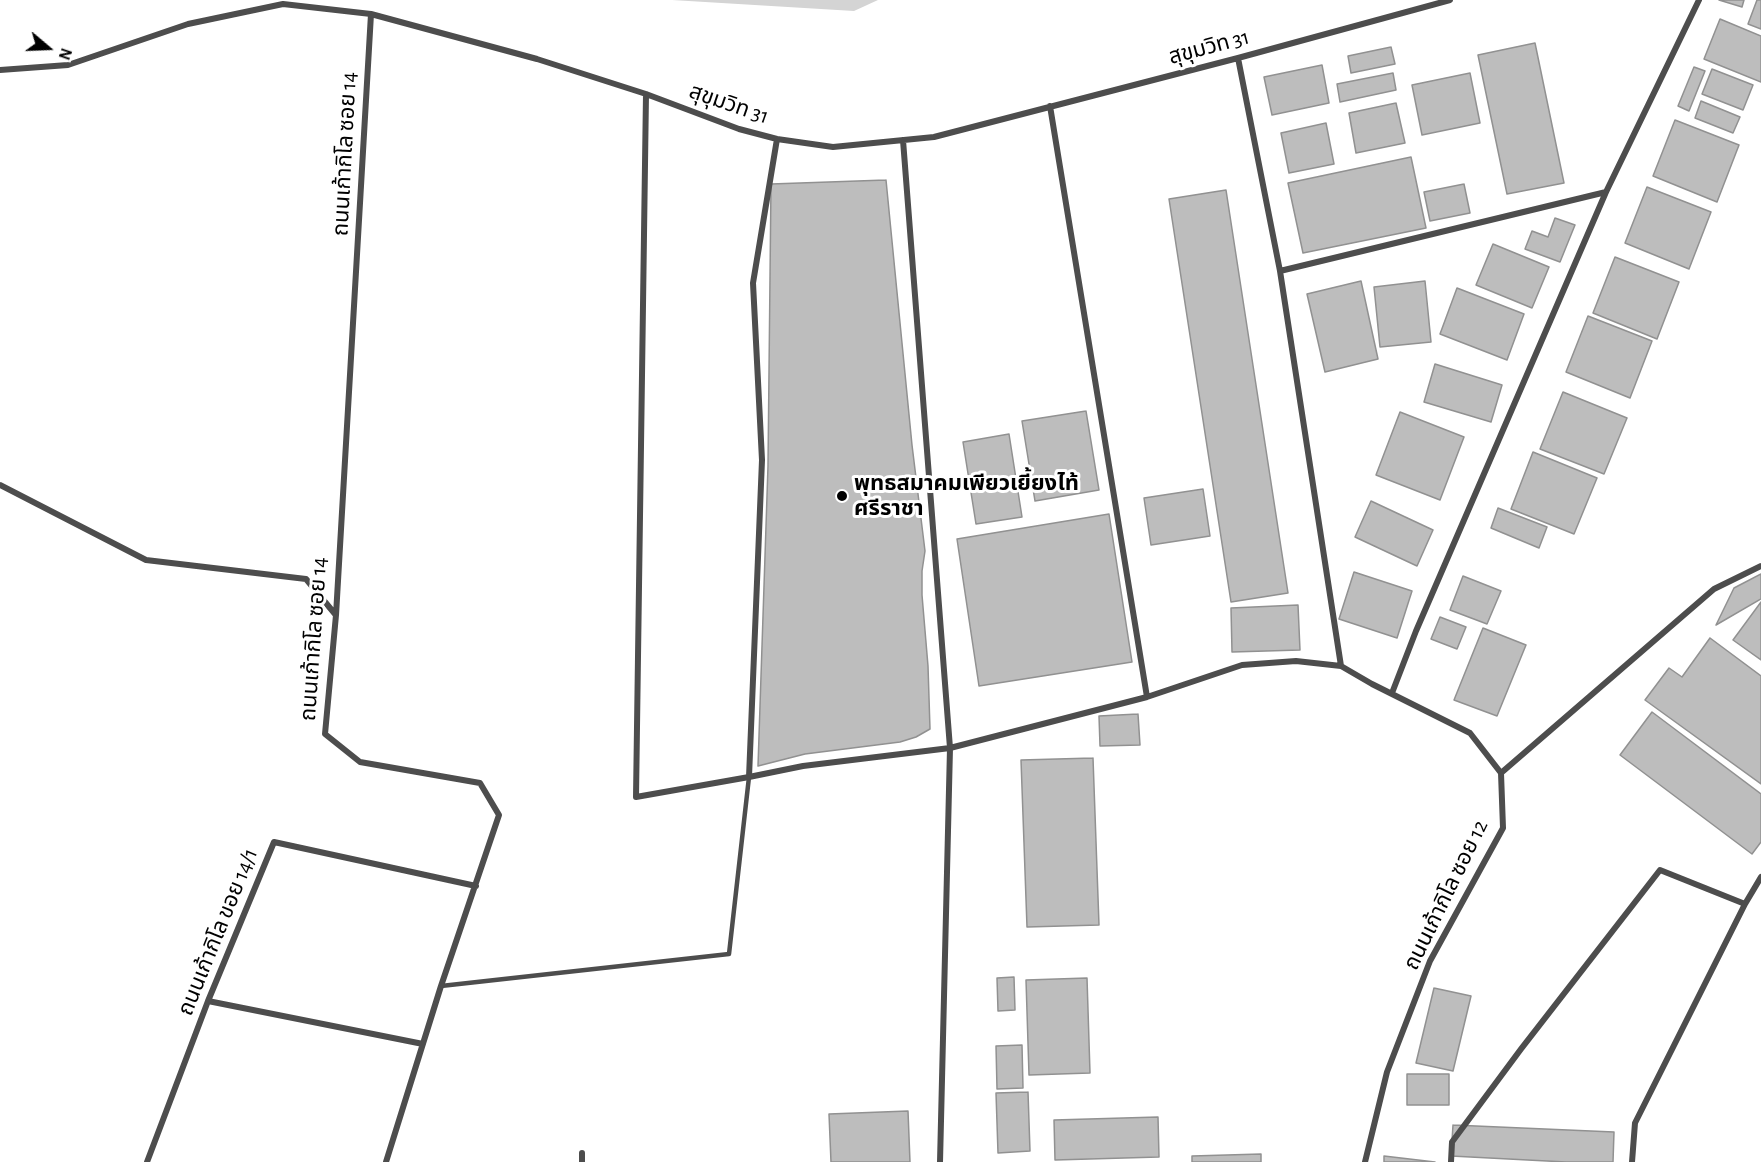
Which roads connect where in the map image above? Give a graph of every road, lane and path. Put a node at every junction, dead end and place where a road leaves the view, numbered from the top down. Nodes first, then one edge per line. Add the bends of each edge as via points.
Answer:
1 (1450, 0) edge
2 (1699, 0) edge
3 (371, 14) junction
4 (1238, 58) junction
5 (0, 70) edge
6 (646, 94) junction
7 (1050, 106) junction
8 (777, 139) junction
9 (903, 140) junction
10 (1606, 192) junction
11 (1280, 271) junction
12 (0, 485) edge
13 (1761, 566) edge
14 (336, 615) junction
15 (1341, 666) junction
16 (1392, 693) junction
17 (1147, 697) junction
18 (950, 748) junction
19 (1501, 773) junction
20 (749, 777) junction
21 (1761, 877) edge
22 (476, 886) junction
23 (1745, 904) junction
24 (441, 986) junction
25 (208, 1001) junction
26 (423, 1044) junction
27 (582, 1153) dead end
28 (147, 1162) edge
29 (386, 1162) edge
30 (582, 1162) edge
31 (940, 1162) edge
32 (1365, 1162) edge
33 (1451, 1162) edge
34 (1632, 1162) edge

1 - 4 street, สุขุมวิท 31
2 - 10 street
3 - 5 street, สุขุมวิท 31 via 283,4 188,24 68,65
3 - 6 street, สุขุมวิท 31 via 537,59
3 - 14 street, ถนนเก้ากิโล ซอย 14
4 - 7 street, สุขุมวิท 31
4 - 11 street
6 - 8 street, สุขุมวิท 31
6 - 20 street via 636,796
7 - 9 street, สุขุมวิท 31 via 934,137
7 - 17 street
8 - 9 street, สุขุมวิท 31 via 833,147
8 - 20 street via 753,283 762,460
9 - 18 street
10 - 11 street
10 - 16 street
11 - 15 street
12 - 14 street via 146,560 306,579
13 - 19 street via 1714,589
14 - 22 street, ถนนเก้ากิโล ซอย 14 via 325,734 360,762 480,783 499,815
15 - 16 street
15 - 17 street via 1296,661 1242,665
16 - 19 street via 1470,733
17 - 18 street
18 - 20 street via 803,766
18 - 31 street
19 - 32 street, ถนนเก้ากิโล ซอย 12 via 1503,828 1430,961 1386,1072
20 - 24 lane via 729,954
21 - 23 street
22 - 24 street, ถนนเก้ากิโล ซอย 14
22 - 25 street, ถนนเก้ากิโล ขอย 14/1 via 274,842
23 - 33 street via 1660,870 1452,1142
23 - 34 street via 1635,1123
24 - 26 street, ถนนเก้ากิโล ซอย 14
25 - 26 street
25 - 28 street, ถนนเก้ากิโล ขอย 14/1
26 - 29 street, ถนนเก้ากิโล ซอย 14
27 - 30 street

